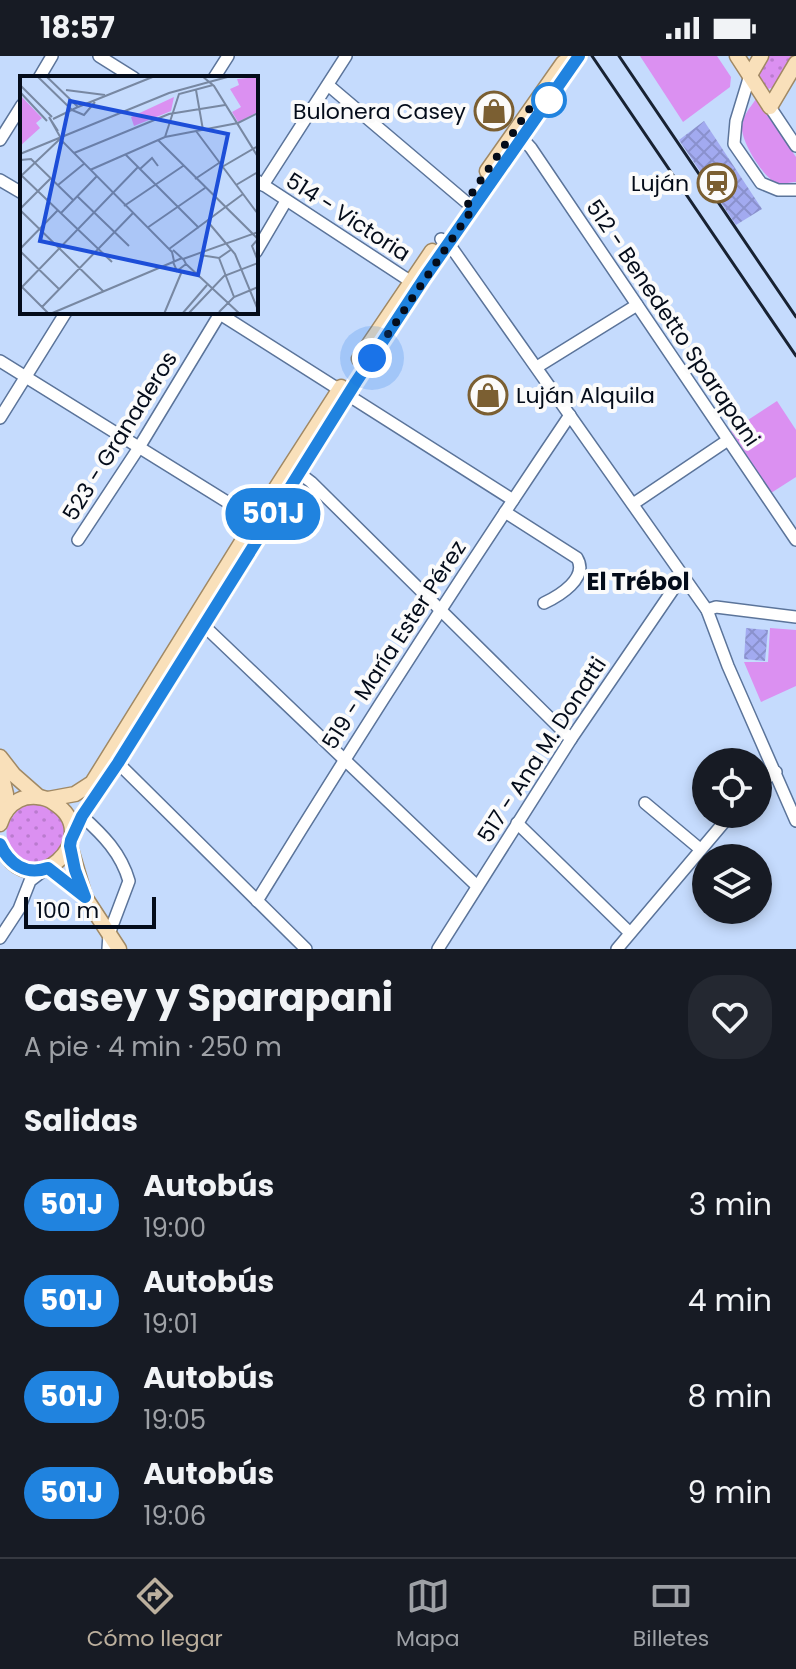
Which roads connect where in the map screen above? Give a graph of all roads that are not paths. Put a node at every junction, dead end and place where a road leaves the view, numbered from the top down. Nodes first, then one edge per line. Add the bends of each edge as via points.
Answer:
1 (52, 56) edge
2 (99, 56) edge
3 (228, 56) edge
4 (346, 56) edge
5 (576, 56) edge
6 (737, 56) edge
7 (761, 56) edge
8 (796, 63) edge
9 (750, 75) junction
10 (40, 76) edge
11 (131, 76) edge
12 (215, 76) edge
13 (328, 85) junction
14 (770, 107) junction
15 (20, 108) edge
16 (518, 134) junction
17 (0, 140) edge
18 (796, 146) edge
19 (0, 180) edge
20 (260, 183) edge
21 (796, 190) edge
22 (20, 192) edge
23 (286, 201) junction
24 (470, 205) junction
25 (445, 242) junction
26 (258, 249) edge
27 (414, 284) junction
28 (637, 305) junction
29 (65, 314) edge
30 (218, 314) edge
31 (221, 314) edge
32 (0, 361) edge
33 (537, 367) junction
34 (26, 377) junction
35 (344, 392) junction
36 (570, 415) junction
37 (0, 418) edge
38 (728, 440) junction
39 (138, 449) junction
40 (294, 469) junction
41 (513, 500) junction
42 (633, 504) junction
43 (505, 512) junction
44 (260, 522) junction
45 (78, 540) dead end
46 (796, 540) edge
47 (683, 575) junction
48 (544, 603) dead end
49 (440, 608) junction
50 (707, 610) junction
51 (796, 617) edge
52 (200, 621) junction
53 (571, 739) junction
54 (0, 757) edge
55 (344, 757) junction
56 (114, 761) junction
57 (0, 769) edge
58 (776, 772) junction
59 (772, 775) edge
60 (44, 798) junction
61 (645, 803) dead end
62 (793, 806) edge
63 (82, 816) junction
64 (2, 818) edge
65 (796, 821) edge
66 (517, 823) junction
67 (719, 828) edge
68 (71, 843) junction
69 (694, 844) edge
70 (704, 844) edge
71 (1, 851) edge
72 (692, 858) edge
73 (16, 866) junction
74 (46, 870) junction
75 (477, 886) junction
76 (25, 891) junction
77 (85, 897) junction
78 (257, 901) junction
79 (629, 932) junction
80 (0, 938) edge
81 (296, 939) junction
82 (108, 941) edge
83 (440, 948) edge
84 (119, 949) edge
85 (287, 949) edge
86 (306, 949) edge
87 (617, 949) edge

1 - 10 street
2 - 11 street
3 - 12 street
4 - 13 street
5 - 16 main road
6 - 9 main road
7 - 9 main road
8 - 14 main road
9 - 14 main road
9 - 21 street via 734,144 761,183
13 - 20 street
13 - 24 street
14 - 18 street
15 - 17 street
16 - 24 main road
16 - 28 street, 512 - Benedetto Sparapani
19 - 22 street
20 - 23 street, 514 - Victoria
23 - 26 street
23 - 27 street, 514 - Victoria
24 - 25 main road
25 - 27 main road
25 - 33 street
27 - 35 main road
28 - 33 street
28 - 38 street, 512 - Benedetto Sparapani
29 - 34 street
30 - 39 street, 523 - Granaderos
31 - 35 street
32 - 34 street
33 - 36 street
34 - 37 street
34 - 39 street
35 - 40 main road
35 - 41 street
36 - 41 street, 519 - María Ester Pérez
36 - 42 street
38 - 42 street
38 - 46 street, 512 - Benedetto Sparapani
39 - 44 street
39 - 45 street, 523 - Granaderos
40 - 44 main road
40 - 49 street
41 - 43 street, 519 - María Ester Pérez
42 - 47 street
43 - 48 street via 581,563 569,587
43 - 49 street, 519 - María Ester Pérez
44 - 52 main road
47 - 50 street
47 - 53 street, 517 - Ana M. Donatti
49 - 53 street
49 - 55 street, 519 - María Ester Pérez
50 - 51 street
50 - 58 street
52 - 55 street
52 - 56 main road
53 - 66 street, 517 - Ana M. Donatti
54 - 60 main road
55 - 75 street
55 - 78 street, 519 - María Ester Pérez
56 - 60 main road via 86,788
56 - 63 main road
56 - 78 street
57 - 64 main road via 6,794
58 - 59 street
58 - 62 street
60 - 64 main road via 19,800
60 - 68 main road via 67,816
61 - 69 street
62 - 65 street
63 - 68 main road
63 - 82 street via 116,852 129,881
66 - 75 street, 517 - Ana M. Donatti
66 - 79 street
67 - 70 street
68 - 74 main road via 62,860
68 - 77 main road
71 - 73 main road
72 - 79 street
73 - 74 main road
73 - 76 street via 25,879
74 - 76 street
74 - 77 main road
75 - 83 street, 517 - Ana M. Donatti
76 - 80 street
77 - 82 main road
78 - 81 street
79 - 87 street
81 - 85 street
81 - 86 street
82 - 84 main road

